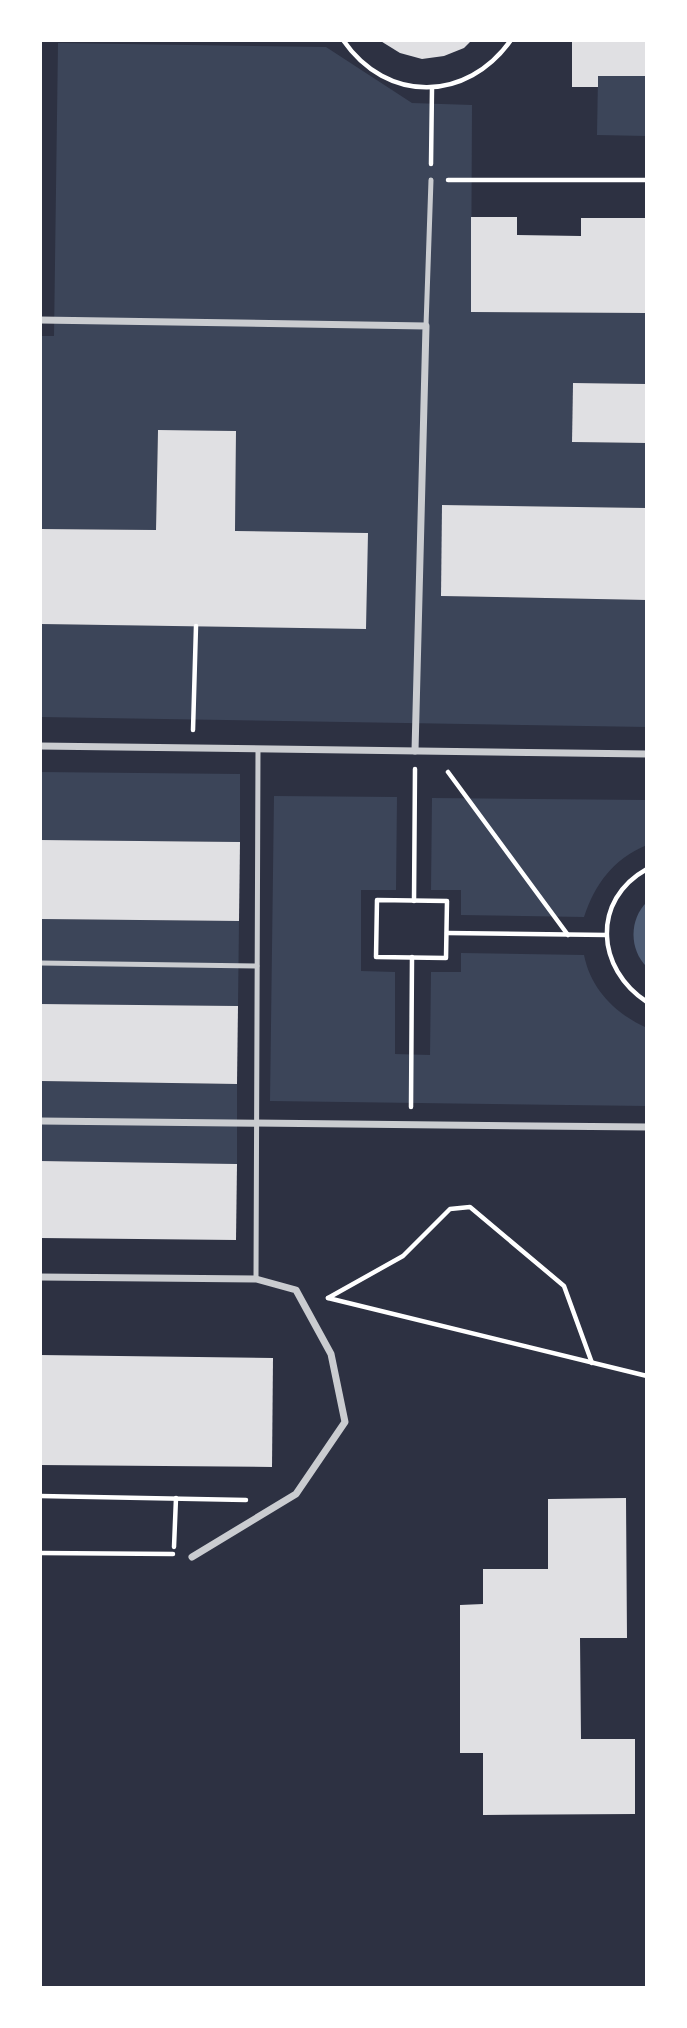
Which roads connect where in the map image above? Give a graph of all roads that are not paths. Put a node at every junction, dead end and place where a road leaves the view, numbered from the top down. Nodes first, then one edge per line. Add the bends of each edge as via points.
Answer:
1 (431, 180) road end
2 (40, 320) edge
3 (426, 326) junction
4 (40, 746) edge
5 (258, 749) junction
6 (415, 751) junction
7 (647, 754) edge
8 (40, 964) edge
9 (257, 966) junction
10 (40, 1121) edge
11 (257, 1123) junction
12 (647, 1127) edge
13 (40, 1277) edge
14 (256, 1279) junction
15 (192, 1557) dead end

1 - 3 lane
2 - 3 street
3 - 6 street
4 - 5 street
5 - 6 street
5 - 9 lane
6 - 7 street
8 - 9 lane
9 - 11 lane
10 - 11 street
11 - 12 street
11 - 14 lane
13 - 14 street
14 - 15 street via 296,1290 331,1354 345,1422 296,1494

